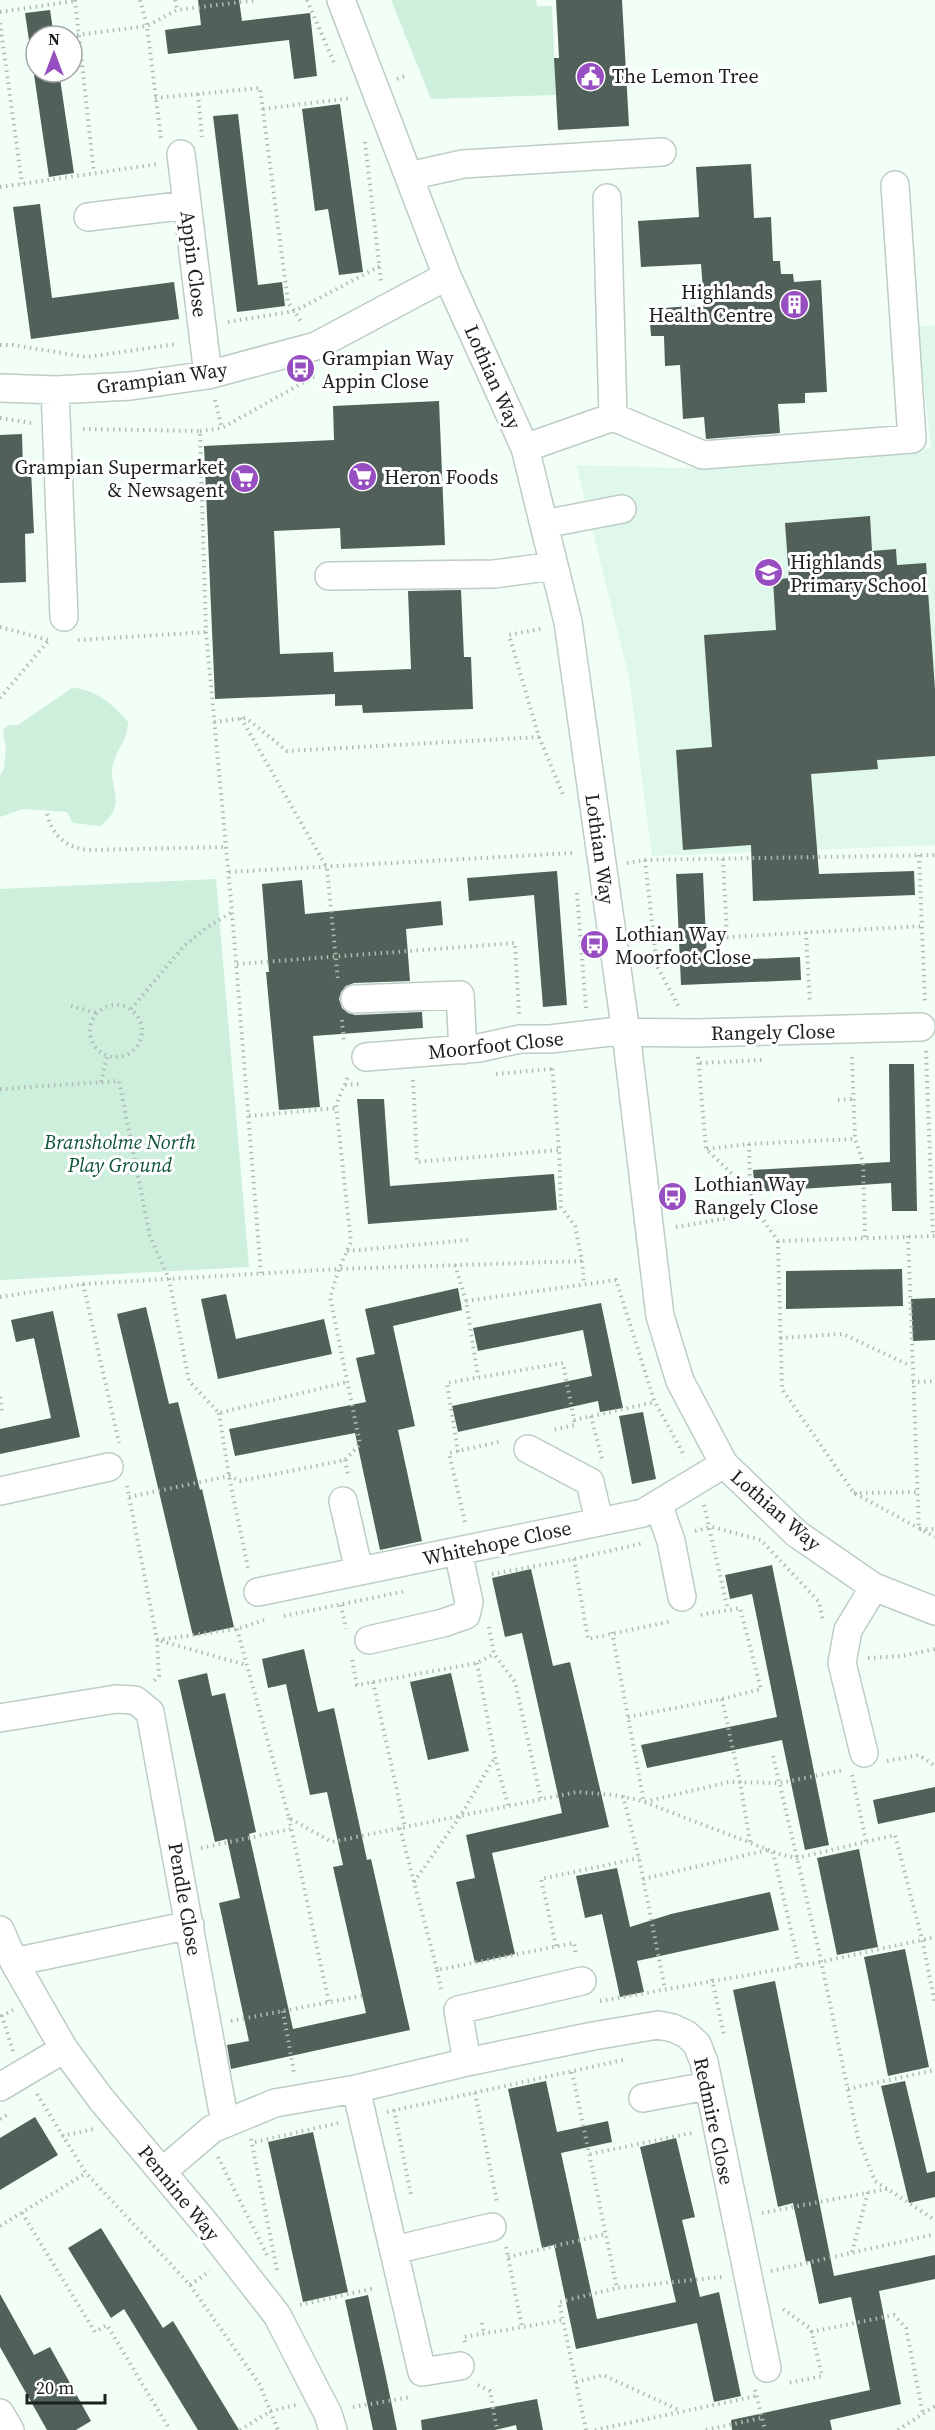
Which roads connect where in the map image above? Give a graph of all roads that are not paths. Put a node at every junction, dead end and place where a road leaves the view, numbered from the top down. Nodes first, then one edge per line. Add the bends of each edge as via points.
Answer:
1 (341, 0) edge
2 (662, 152) dead end
3 (178, 153) road end
4 (409, 176) junction
5 (895, 185) dead end
6 (607, 198) dead end
7 (187, 205) junction
8 (88, 218) dead end
9 (447, 276) junction
10 (208, 375) junction
11 (0, 388) edge
12 (55, 390) junction
13 (613, 417) junction
14 (525, 448) junction
15 (622, 509) dead end
16 (544, 524) junction
17 (555, 566) junction
18 (329, 576) dead end
19 (65, 633) road end
20 (345, 998) road end
21 (921, 1027) dead end
22 (626, 1034) junction
23 (463, 1050) junction
24 (352, 1056) road end
25 (529, 1440) road end
26 (724, 1464) junction
27 (118, 1466) road end
28 (0, 1491) edge
29 (343, 1501) dead end
30 (658, 1504) junction
31 (599, 1521) junction
32 (462, 1540) junction
33 (359, 1571) junction
34 (874, 1587) junction
35 (255, 1592) road end
36 (686, 1611) road end
37 (935, 1611) edge
38 (369, 1640) dead end
39 (0, 1718) edge
40 (871, 1758) road end
41 (190, 1925) junction
42 (0, 1930) edge
43 (14, 1962) junction
44 (582, 1981) road end
45 (64, 2049) junction
46 (467, 2062) junction
47 (707, 2086) junction
48 (0, 2087) edge
49 (356, 2089) junction
50 (643, 2098) dead end
51 (236, 2119) junction
52 (162, 2171) junction
53 (492, 2227) dead end
54 (394, 2250) junction
55 (466, 2365) road end
56 (761, 2379) road end
57 (0, 2413) edge
58 (326, 2413) edge
59 (10, 2430) edge

1 - 4 street, Lothian Way
2 - 4 street via 463,164
3 - 7 street, Appin Close
4 - 9 street, Lothian Way
5 - 13 street via 912,439 703,455
6 - 13 street
7 - 8 street
7 - 10 street, Appin Close
9 - 10 street, Grampian Way via 316,346
9 - 14 street, Lothian Way
10 - 12 street, Grampian Way via 131,386
11 - 12 street, Grampian Way
12 - 19 street
13 - 14 street
14 - 16 street, Lothian Way
15 - 16 street
16 - 17 street, Lothian Way
17 - 18 street via 494,574
17 - 22 street, Lothian Way via 568,622
20 - 23 street via 460,995
21 - 22 street, Rangely Close
22 - 23 street, Moorfoot Close via 520,1039
22 - 26 street, Lothian Way via 660,1316 680,1381
23 - 24 street, Moorfoot Close
25 - 31 street via 590,1482
26 - 30 street, Whitehope Close
26 - 34 street, Lothian Way via 797,1534
27 - 28 street
29 - 33 street
30 - 31 street, Whitehope Close via 643,1513
30 - 36 street via 671,1541
31 - 32 street, Whitehope Close
32 - 33 street, Whitehope Close
32 - 38 street via 469,1602 466,1615
33 - 35 street, Whitehope Close
34 - 37 street, Lothian Way
34 - 40 street via 848,1630 842,1663
39 - 41 street, Pendle Close via 126,1700 150,1712
41 - 43 street
41 - 51 street, Pendle Close via 207,2025
42 - 43 street, Pennine Way
43 - 45 street, Pennine Way
44 - 46 street via 458,2010
45 - 48 street
45 - 52 street, Pennine Way
46 - 47 street, Redmire Close via 658,2025 686,2034 697,2044
46 - 49 street, Redmire Close
47 - 50 street
47 - 56 street, Redmire Close
49 - 51 street, Redmire Close via 275,2103
49 - 54 street
51 - 52 street, Redmire Close via 212,2129
52 - 58 street, Pennine Way via 277,2315
53 - 54 street
54 - 55 street via 422,2372
57 - 59 street

